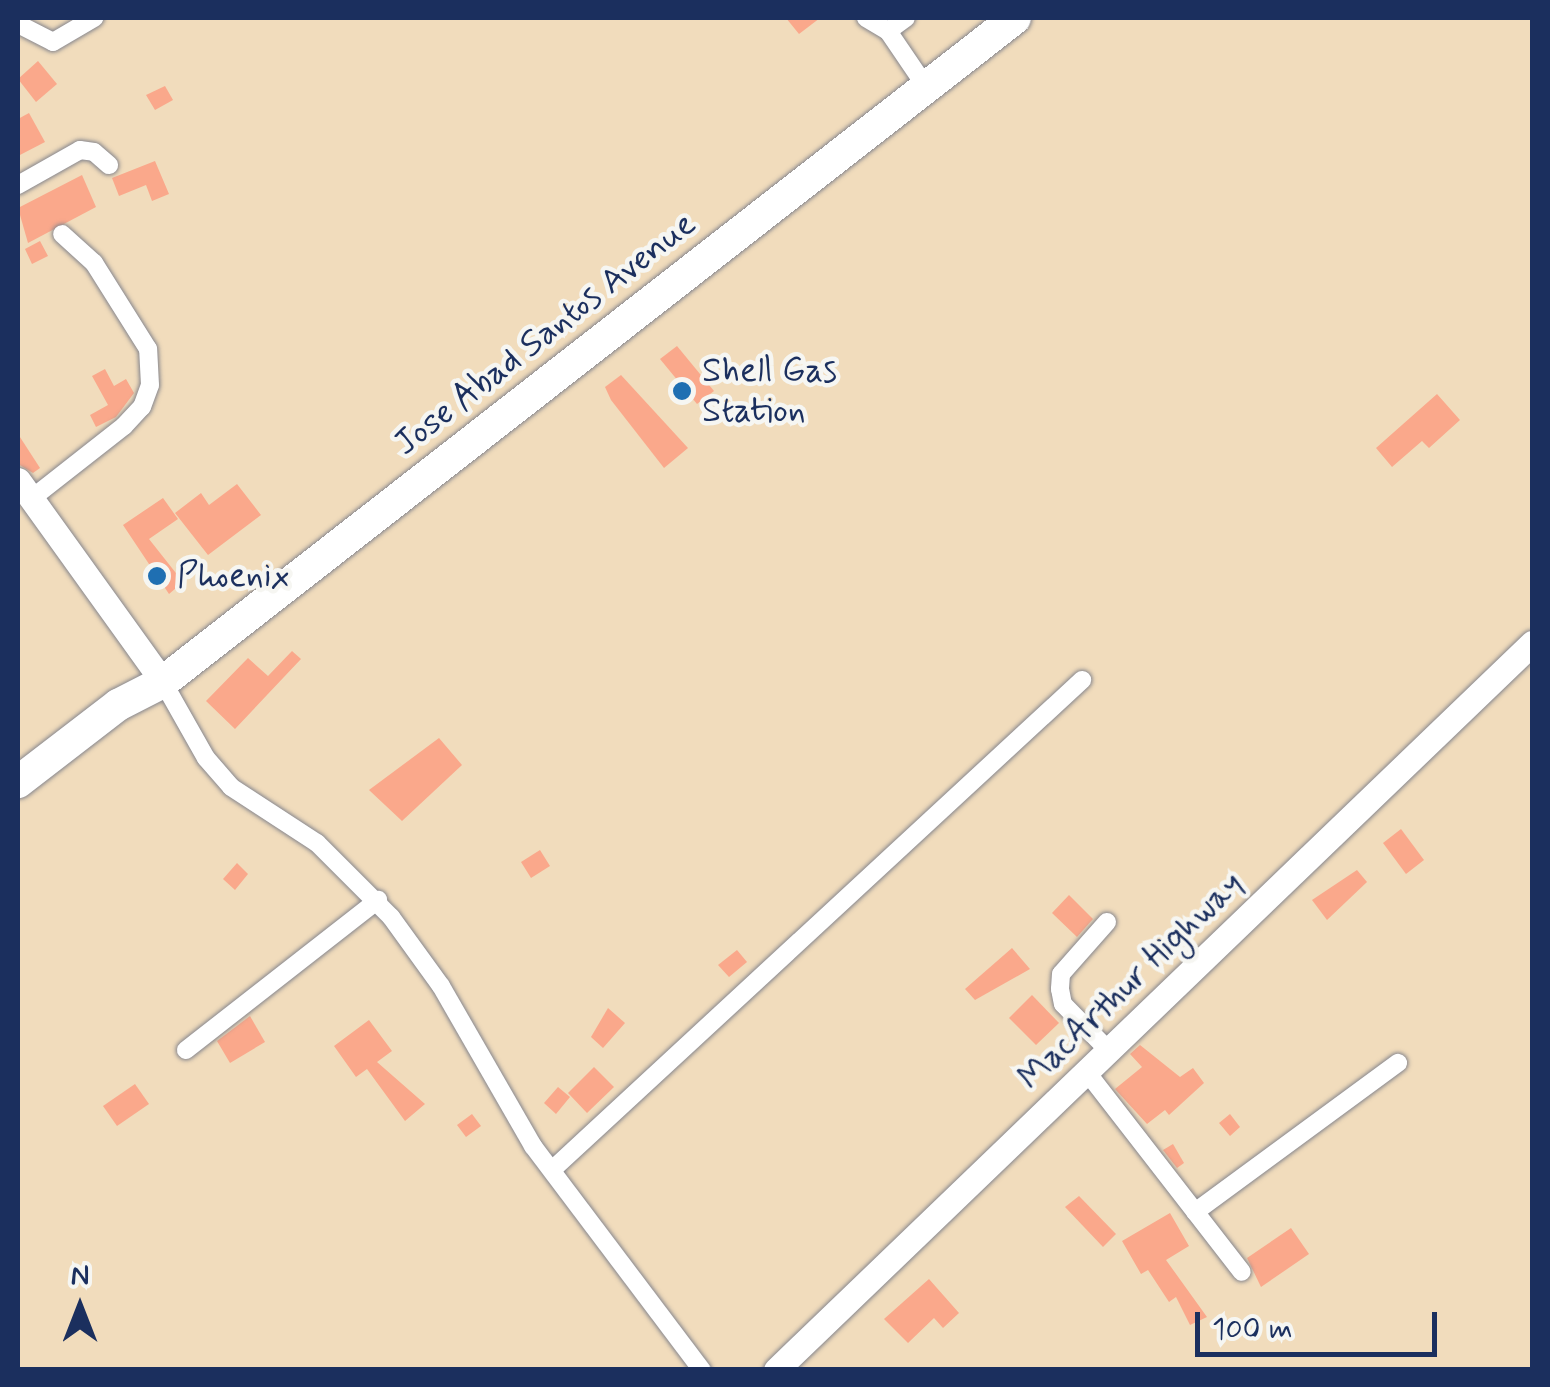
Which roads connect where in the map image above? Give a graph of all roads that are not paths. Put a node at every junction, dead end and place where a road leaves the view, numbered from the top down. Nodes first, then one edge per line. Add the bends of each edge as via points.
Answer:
1 (94, 18) edge
2 (866, 18) edge
3 (906, 18) edge
4 (990, 18) edge
5 (1015, 18) edge
6 (18, 24) edge
7 (888, 32) junction
8 (921, 80) junction
9 (109, 165) dead end
10 (18, 185) edge
11 (62, 234) dead end
12 (24, 489) edge
13 (1532, 643) edge
14 (157, 674) junction
15 (1082, 680) dead end
16 (18, 782) edge
17 (378, 900) junction
18 (1107, 922) dead end
19 (186, 1050) dead end
20 (1109, 1051) junction
21 (1398, 1063) dead end
22 (1086, 1071) junction
23 (552, 1170) junction
24 (1196, 1212) junction
25 (1242, 1272) dead end
26 (702, 1370) edge
27 (776, 1370) edge

1 - 6 street via 53,42
2 - 7 street
3 - 7 street
4 - 8 highway, Jose Abad Santos Avenue
5 - 8 highway, Jose Abad Santos Avenue
7 - 8 street
8 - 14 highway, Jose Abad Santos Avenue
9 - 10 street via 80,150
11 - 12 street via 94,263 148,349 150,385 142,407 124,426
12 - 14 main road
13 - 20 main road, MacArthur Highway
14 - 16 highway, Jose Abad Santos Avenue
14 - 17 street via 206,758 231,787 317,843
15 - 23 street
17 - 19 street
17 - 23 street via 441,986 504,1103
18 - 20 street via 1060,974 1060,989 1063,1004
20 - 22 main road, MacArthur Highway
21 - 24 street
22 - 24 street
22 - 27 main road, MacArthur Highway
23 - 26 street
24 - 25 street

